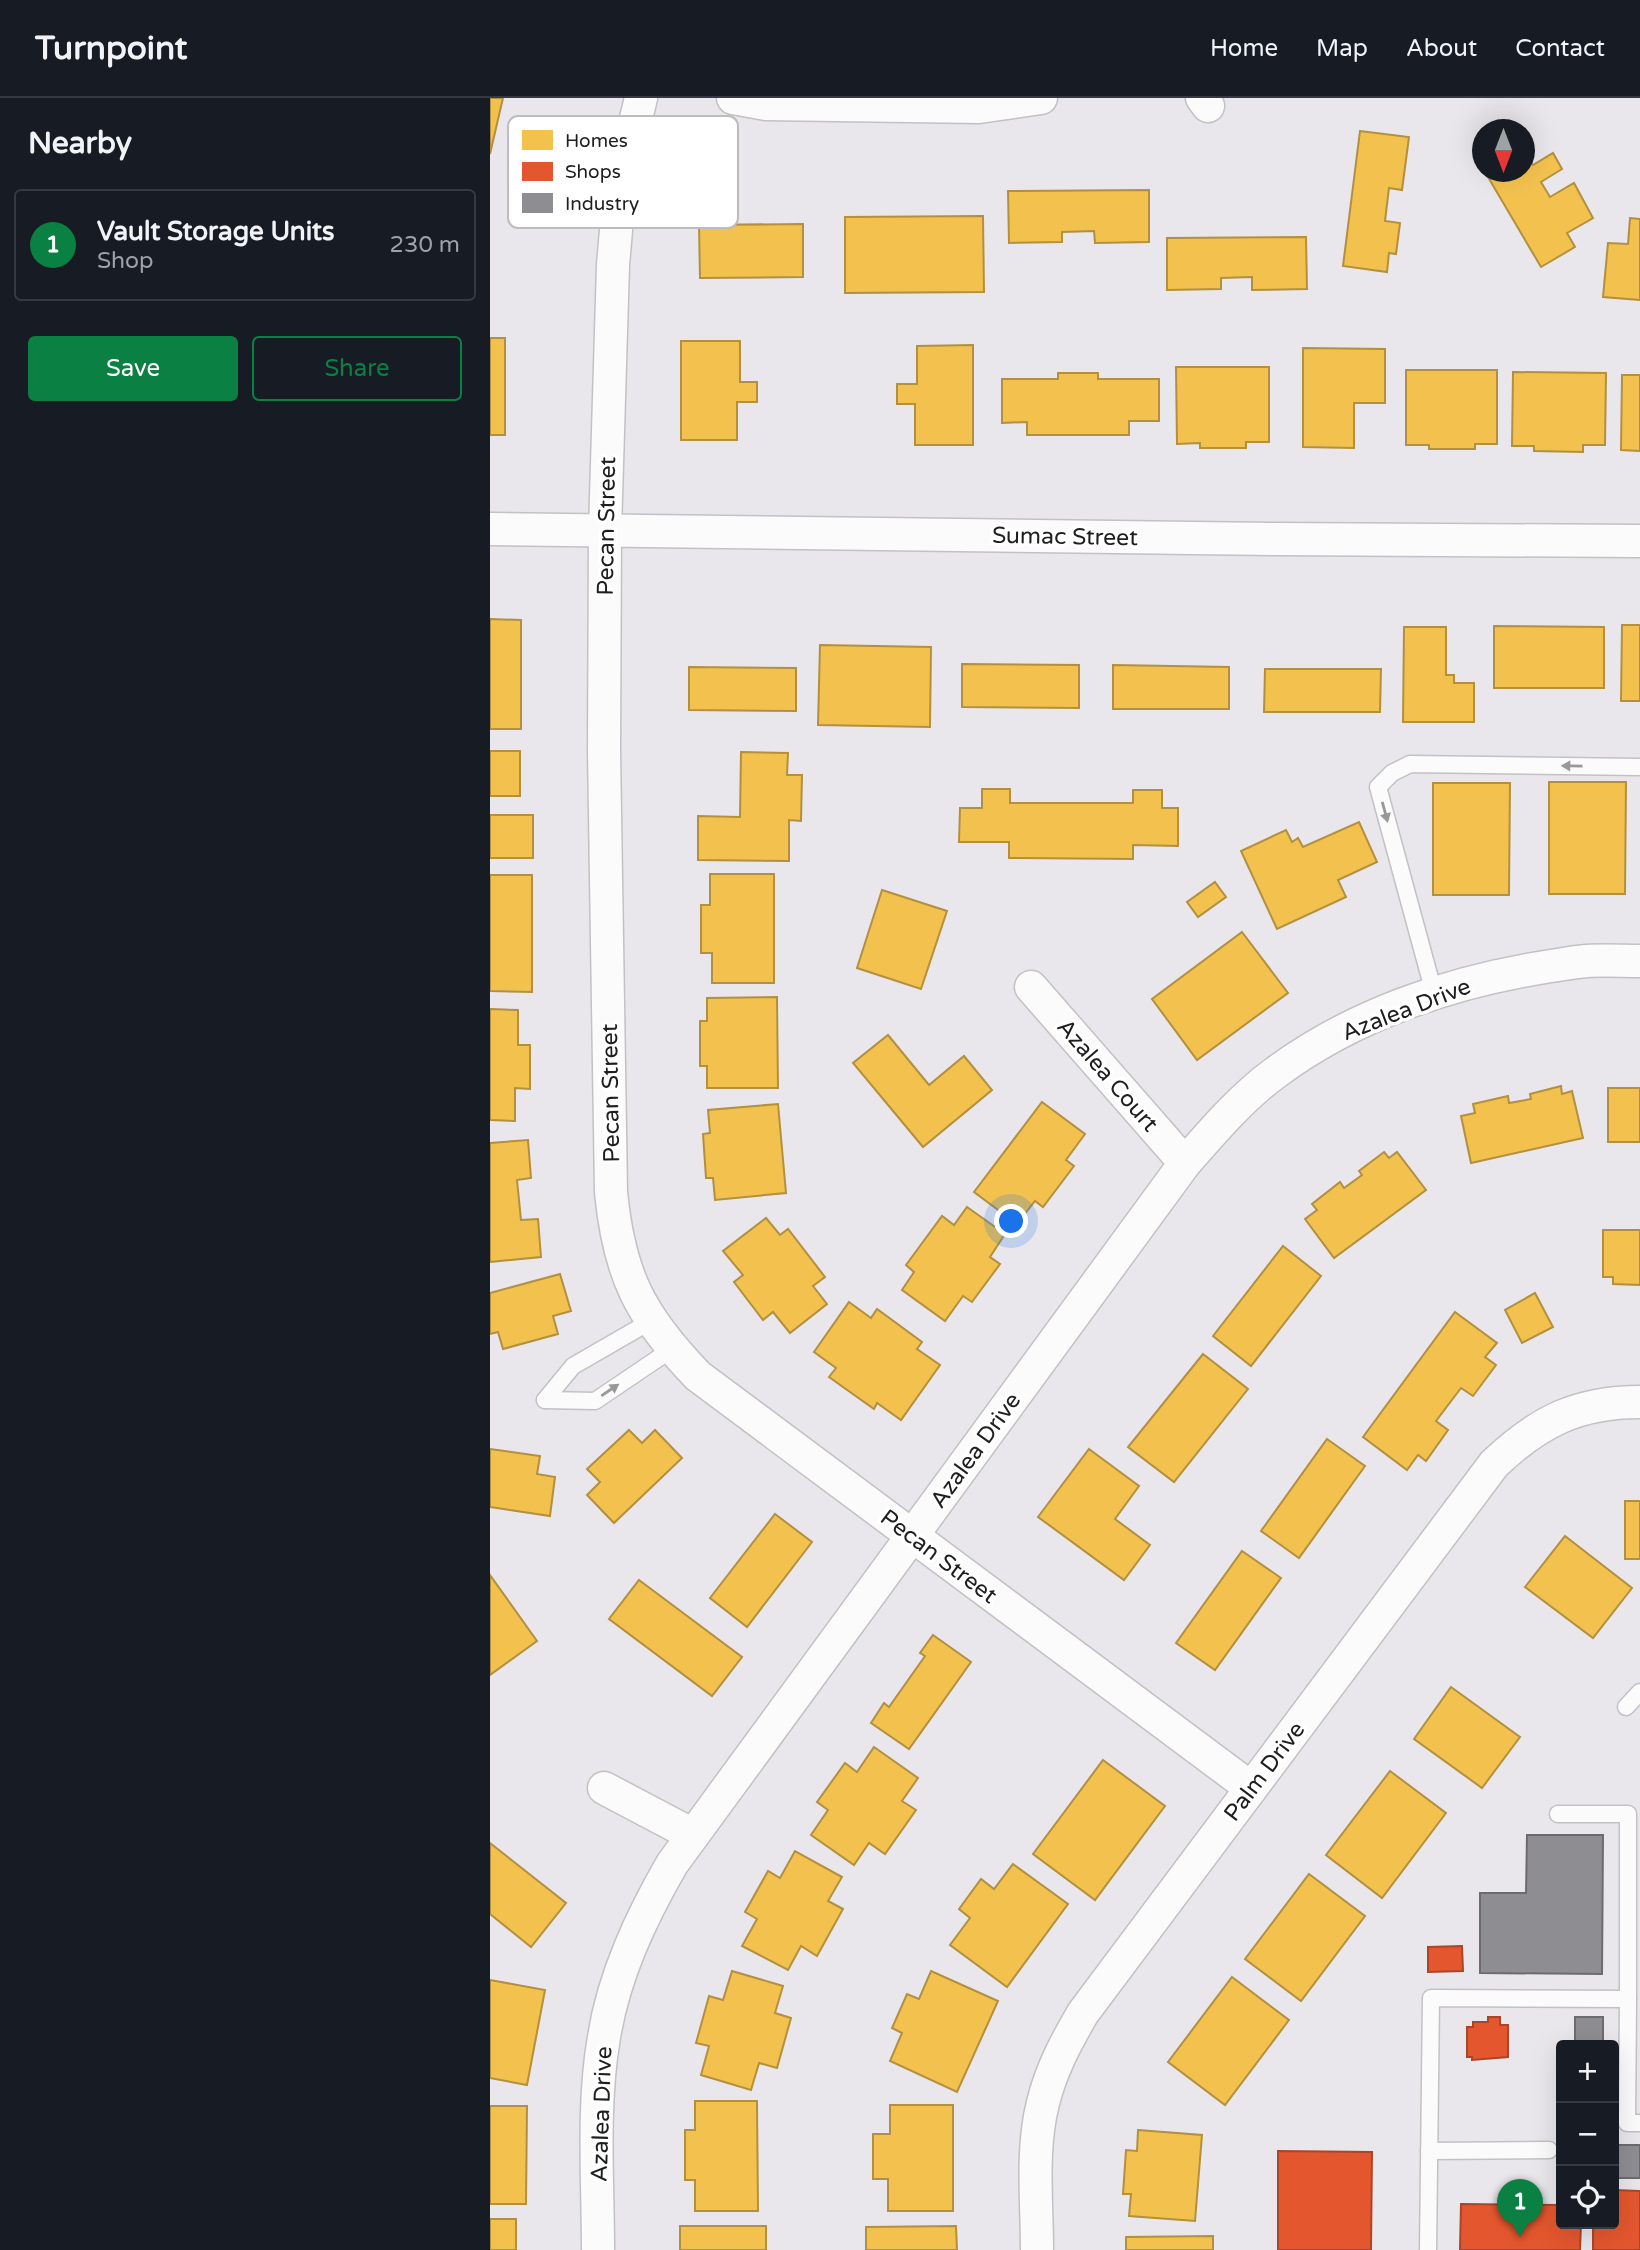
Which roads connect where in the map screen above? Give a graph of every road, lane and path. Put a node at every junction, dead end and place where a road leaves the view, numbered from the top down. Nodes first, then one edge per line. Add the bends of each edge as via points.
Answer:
1 (641, 98) edge
2 (733, 98) edge
3 (1041, 98) edge
4 (637, 116) edge
5 (616, 228) edge
6 (490, 529) edge
7 (605, 530) junction
8 (1640, 541) edge
9 (1640, 767) edge
10 (1640, 961) edge
11 (1031, 987) dead end
12 (1434, 993) junction
13 (1185, 1163) junction
14 (651, 1321) junction
15 (672, 1349) junction
16 (1640, 1402) edge
17 (912, 1536) junction
18 (1640, 1692) edge
19 (1626, 1707) dead end
20 (604, 1788) dead end
21 (1251, 1788) junction
22 (1558, 1814) dead end
23 (693, 1835) junction
24 (1628, 1999) junction
25 (1640, 2123) edge
26 (1549, 2150) dead end
27 (1429, 2151) junction
28 (598, 2250) edge
29 (1037, 2250) edge
30 (1428, 2250) edge

1 - 4 street, Pecan Street
2 - 3 street via 766,104 979,107
5 - 7 street, Pecan Street
6 - 7 street, Sumac Street
7 - 8 street, Sumac Street
7 - 14 street, Pecan Street via 611,1192 622,1262
9 -> 12 lane via 1410,764 1392,772 1378,787
10 - 12 street, Azalea Drive via 1586,961 1512,972
11 - 13 street, Azalea Court
12 - 13 street, Azalea Drive via 1321,1042 1274,1074 1226,1116
13 - 17 street, Azalea Drive
14 - 15 street, Pecan Street
14 -> 15 lane via 573,1366 545,1400 595,1401
15 - 17 street, Pecan Street via 698,1376
16 - 21 street, Palm Drive via 1587,1407 1520,1439 1494,1465
17 - 21 street, Pecan Street
17 - 23 street, Azalea Drive
18 - 19 lane
20 - 23 street
21 - 29 street, Palm Drive via 1083,2013 1060,2052 1037,2139
22 - 24 lane via 1628,1814
23 - 28 street, Azalea Drive via 648,1906 622,1965 604,2035 598,2083
24 - 25 lane via 1627,2123
24 - 27 lane via 1431,1998
26 - 27 lane
27 - 30 lane

